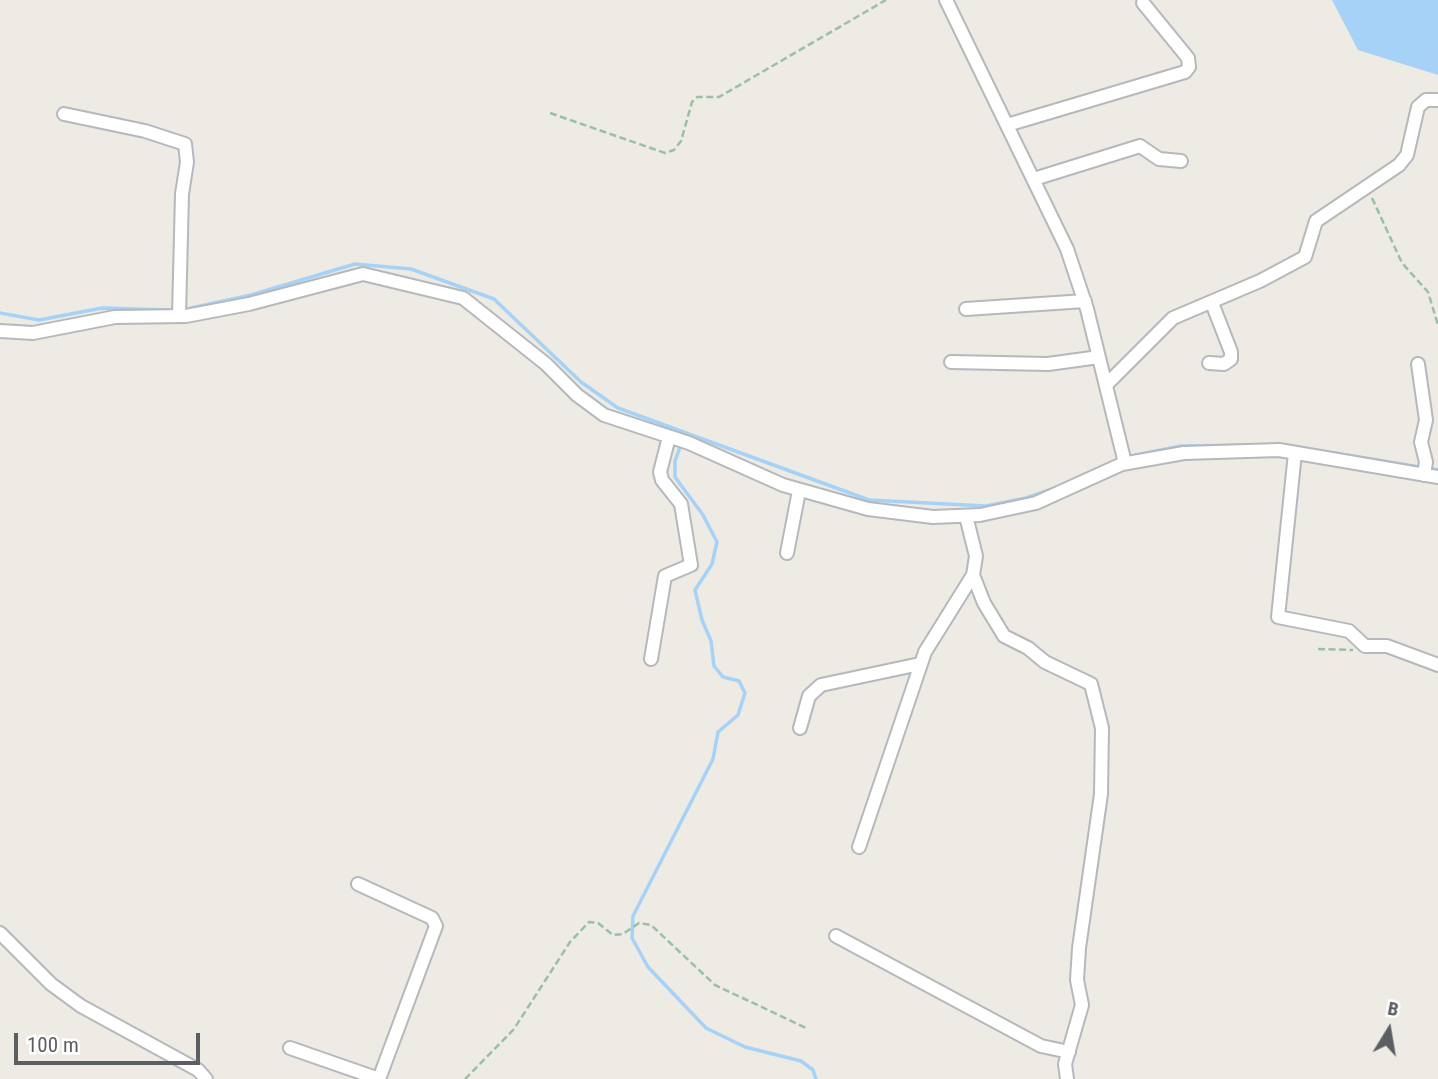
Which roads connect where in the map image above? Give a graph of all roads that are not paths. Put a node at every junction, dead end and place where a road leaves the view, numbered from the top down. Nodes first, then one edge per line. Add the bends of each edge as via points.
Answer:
1 (946, 0) edge
2 (1143, 3) dead end
3 (1438, 100) edge
4 (64, 114) dead end
5 (1007, 125) junction
6 (1181, 161) dead end
7 (1034, 179) junction
8 (1085, 301) junction
9 (1212, 303) junction
10 (179, 309) junction
11 (966, 309) dead end
12 (0, 331) edge
13 (1099, 357) junction
14 (951, 362) dead end
15 (1209, 363) dead end
16 (1418, 364) dead end
17 (1105, 385) junction
18 (669, 437) junction
19 (1295, 453) junction
20 (1122, 455) junction
21 (1424, 475) junction
22 (1438, 477) edge
23 (799, 491) junction
24 (966, 516) junction
25 (787, 554) dead end
26 (973, 575) junction
27 (651, 659) dead end
28 (920, 664) junction
29 (1438, 665) edge
30 (800, 728) dead end
31 (859, 847) dead end
32 (358, 884) dead end
33 (0, 933) edge
34 (836, 936) dead end
35 (290, 1048) dead end
36 (1069, 1052) junction
37 (206, 1079) edge
38 (379, 1079) edge
39 (1067, 1079) edge

1 - 5 street
2 - 5 street via 1188,58 1185,72
3 - 9 street via 1422,102 1416,111 1404,160 1316,221 1302,260
4 - 10 street via 185,144
5 - 7 street
6 - 7 street via 1159,159 1140,146
7 - 8 street
8 - 11 street
8 - 13 street
9 - 15 street via 1231,359 1224,364
9 - 17 street via 1169,321
10 - 12 street via 33,333
10 - 18 street via 249,304 359,274 444,292 483,312 598,411
13 - 14 street via 1048,364
13 - 17 street
16 - 21 street via 1426,420 1421,442
17 - 20 street
18 - 23 street
18 - 27 street via 660,472 681,504 691,565 665,576
19 - 20 street
19 - 21 street
19 - 29 street via 1278,617 1349,631 1366,646 1387,646
20 - 24 street via 1036,503
21 - 22 street
23 - 24 street via 868,509
23 - 25 street
24 - 26 street via 976,556
26 - 28 street
26 - 36 street via 1004,636 1091,684 1102,728 1101,794 1079,948 1077,981 1082,1005
28 - 30 street via 821,685 809,696
28 - 31 street
32 - 38 street via 432,918 436,926
33 - 37 street via 51,984 81,1006 198,1070
34 - 36 street via 1041,1046
35 - 38 street
36 - 39 street

